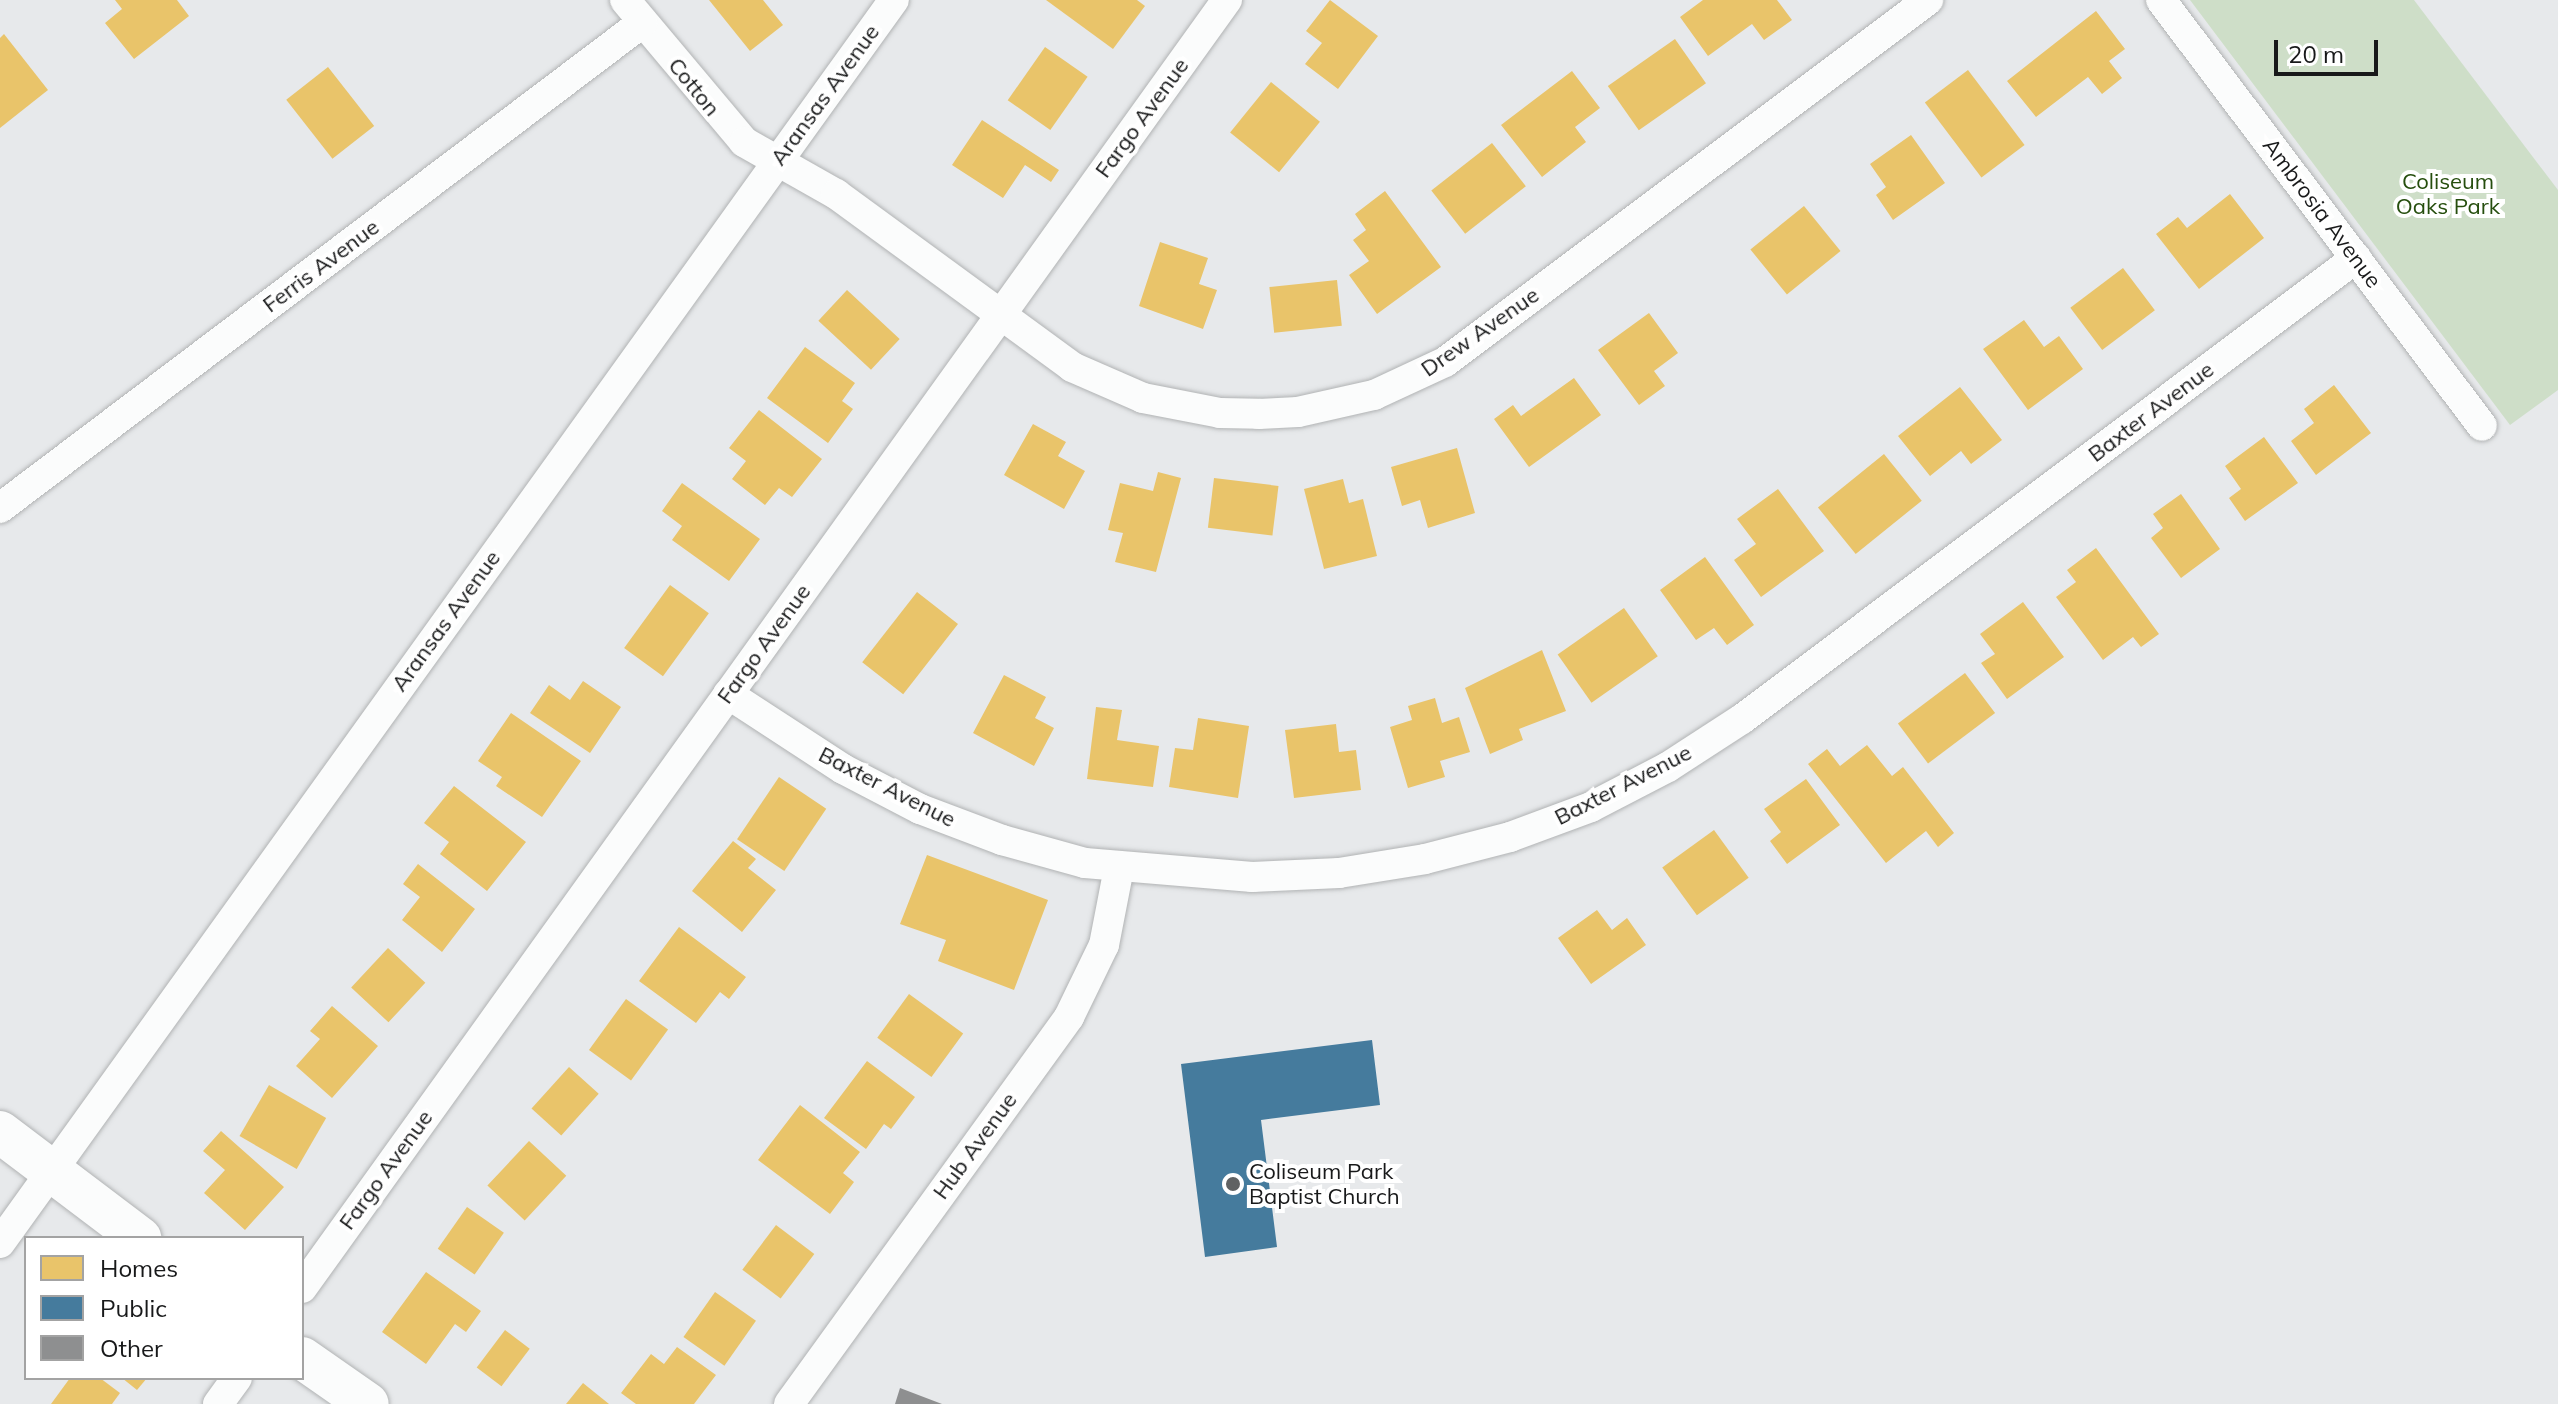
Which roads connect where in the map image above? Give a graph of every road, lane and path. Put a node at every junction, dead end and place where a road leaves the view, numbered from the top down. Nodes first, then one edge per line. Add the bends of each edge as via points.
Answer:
1 (894, 0) edge
2 (1227, 0) edge
3 (1928, 0) edge
4 (2161, 0) edge
5 (634, 12) edge
6 (776, 162) junction
7 (2356, 258) junction
8 (999, 316) junction
9 (2482, 426) dead end
10 (0, 508) edge
11 (728, 694) junction
12 (1119, 868) junction
13 (0, 1132) edge
14 (51, 1172) junction
15 (137, 1236) edge
16 (0, 1243) edge
17 (304, 1285) edge
18 (304, 1359) edge
19 (236, 1380) edge
20 (218, 1404) edge
21 (368, 1404) edge
22 (789, 1404) edge

1 - 6 street, Aransas Avenue
2 - 8 street, Fargo Avenue
3 - 8 street, Drew Avenue via 1477,340 1445,362 1374,395 1298,412 1181,407 1143,398 1072,367
4 - 7 street, Ambrosia Avenue
5 - 6 street, Cotton via 721,121
5 - 10 street, Ferris Avenue
6 - 8 street, Drew Avenue via 836,194
6 - 14 street, Aransas Avenue
7 - 9 street, Ambrosia Avenue
7 - 12 street, Baxter Avenue via 1742,719 1668,767 1591,807 1510,837 1425,859 1339,873 1252,877
8 - 11 street, Fargo Avenue
11 - 12 street, Baxter Avenue via 843,769 920,809 1002,840
11 - 17 street, Fargo Avenue
12 - 22 street, Hub Avenue via 1104,945 1069,1017
13 - 14 street
14 - 15 street
14 - 16 street, Aransas Avenue
18 - 21 street
19 - 20 street

